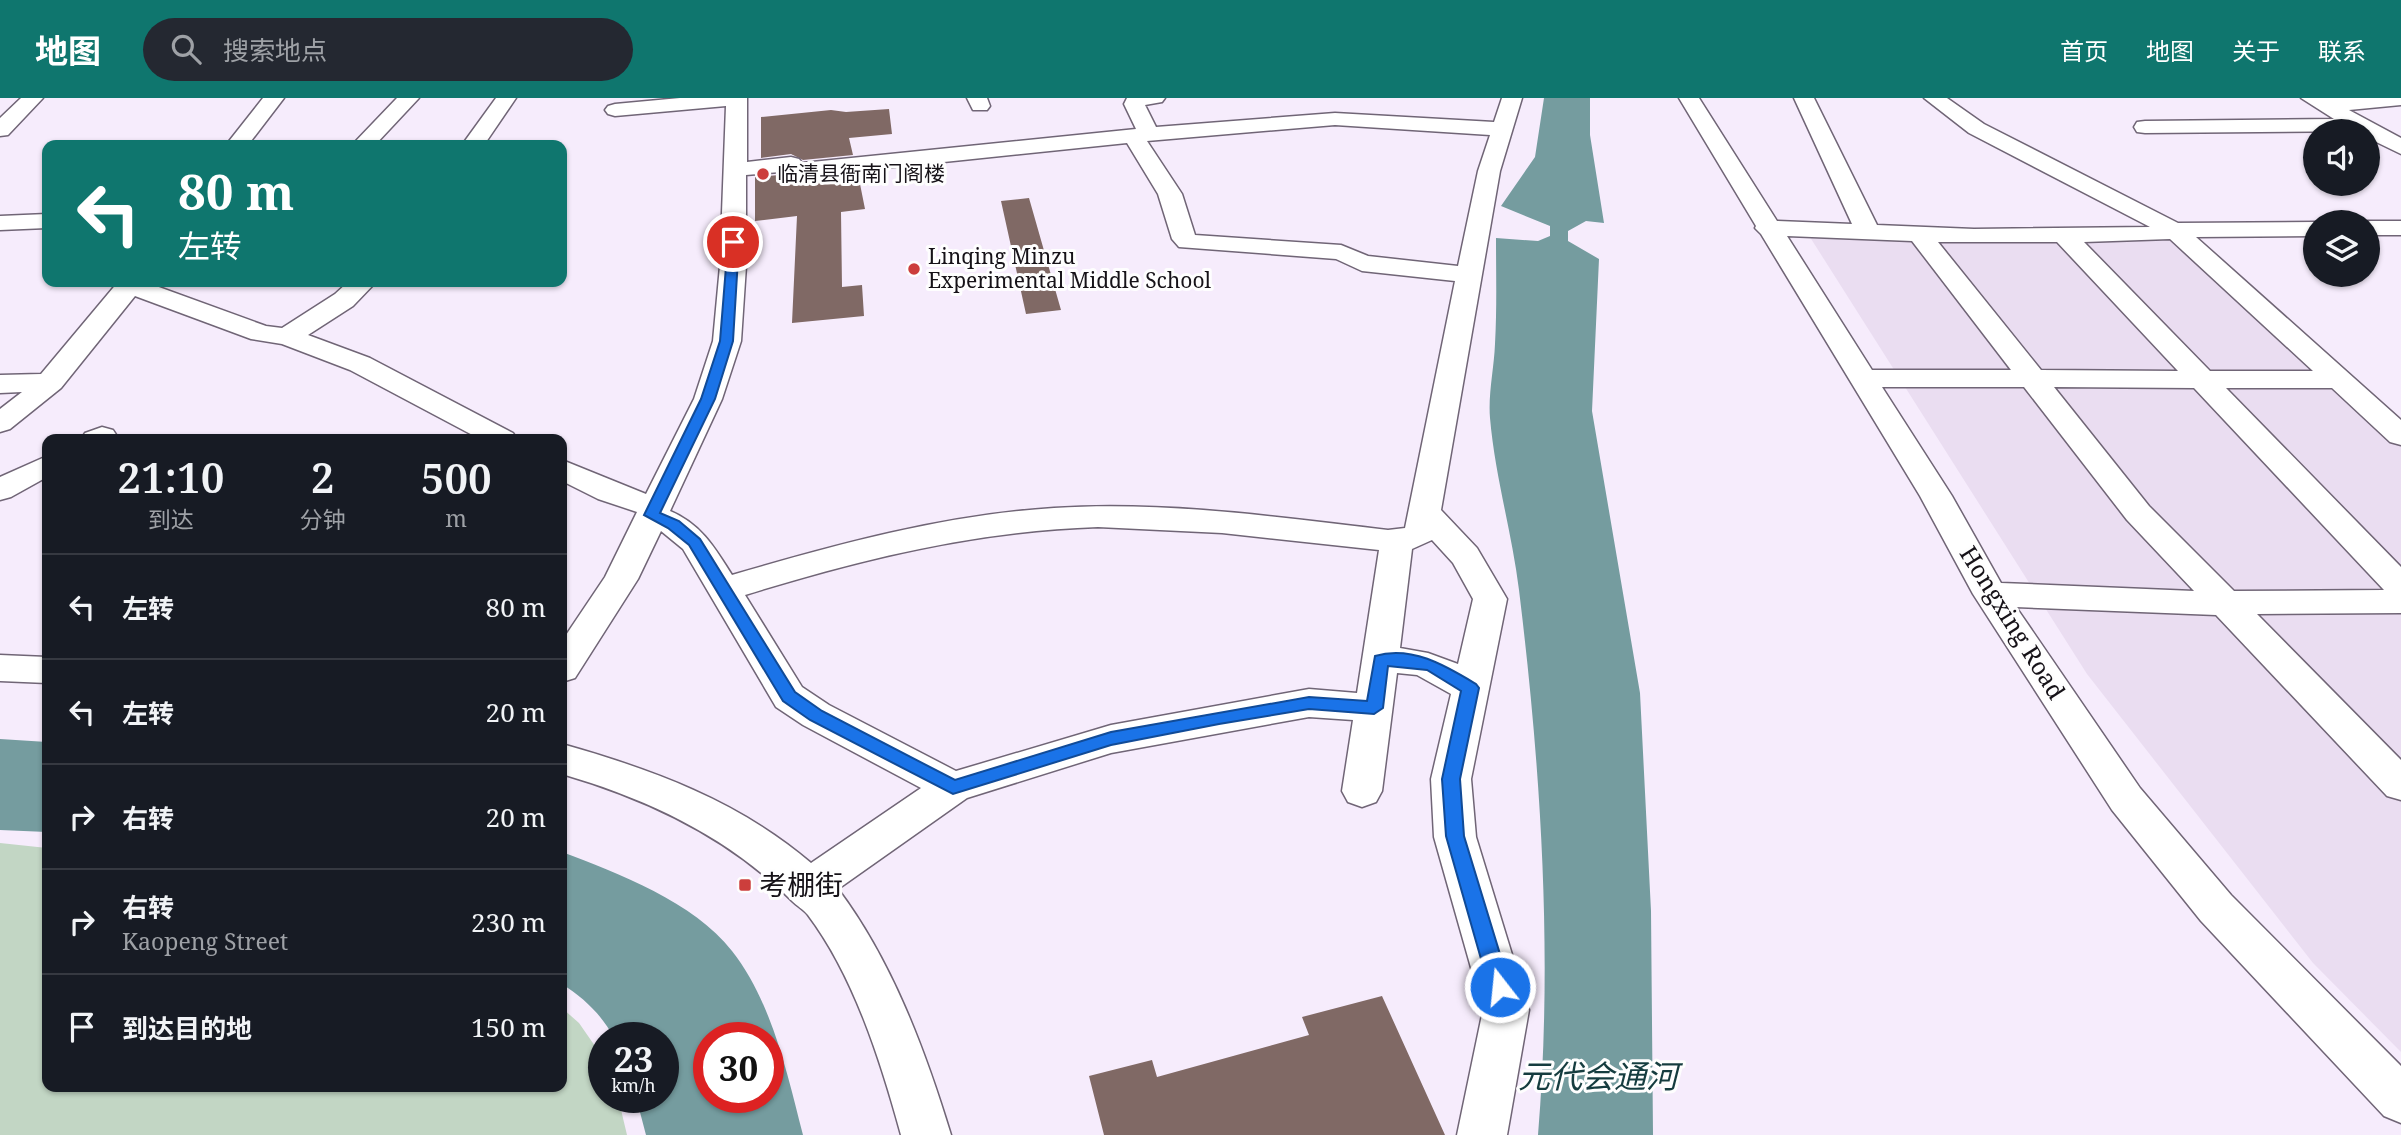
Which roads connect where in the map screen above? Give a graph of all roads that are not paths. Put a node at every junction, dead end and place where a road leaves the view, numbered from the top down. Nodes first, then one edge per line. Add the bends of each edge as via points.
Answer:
1 (274, 98) edge
2 (409, 98) edge
3 (506, 98) edge
4 (737, 98) edge
5 (1155, 98) edge
6 (1326, 98) edge
7 (1689, 98) edge
8 (1804, 98) edge
9 (1934, 98) edge
10 (31, 100) edge
11 (2401, 100) edge
12 (2319, 102) edge
13 (0, 104) edge
14 (615, 110) dead end
15 (1507, 114) edge
16 (2350, 119) edge
17 (1335, 120) junction
18 (2303, 126) edge
19 (2145, 127) dead end
20 (0, 130) edge
21 (2380, 135) edge
22 (1142, 136) junction
23 (241, 140) edge
24 (367, 140) edge
25 (477, 140) edge
26 (2401, 147) edge
27 (735, 170) junction
28 (42, 221) edge
29 (0, 223) edge
30 (1768, 228) junction
31 (2380, 228) edge
32 (2401, 228) edge
33 (2303, 229) edge
34 (2174, 230) junction
35 (1868, 232) junction
36 (1919, 234) junction
37 (2063, 235) junction
38 (1469, 275) junction
39 (128, 287) edge
40 (138, 287) edge
41 (358, 287) edge
42 (287, 337) junction
43 (1861, 378) junction
44 (2033, 379) junction
45 (2202, 380) junction
46 (2339, 380) junction
47 (51, 382) junction
48 (0, 384) edge
49 (0, 423) edge
50 (493, 434) edge
51 (2401, 436) edge
52 (42, 468) edge
53 (567, 471) edge
54 (0, 490) edge
55 (1426, 510) junction
56 (653, 511) junction
57 (1397, 540) junction
58 (2401, 587) edge
59 (726, 589) junction
60 (1990, 594) junction
61 (2401, 601) edge
62 (2224, 603) junction
63 (1381, 660) junction
64 (567, 661) edge
65 (0, 668) edge
66 (42, 670) edge
67 (1470, 688) junction
68 (1374, 708) junction
69 (567, 761) edge
70 (2401, 785) edge
71 (953, 787) junction
72 (1362, 791) dead end
73 (807, 888) junction
74 (2401, 1100) edge
75 (926, 1135) edge
76 (1482, 1135) edge

1 - 23 street
2 - 24 street
3 - 25 street
4 - 14 street
4 - 27 street
5 - 22 street via 1134,104
6 - 17 street
7 - 30 street, Hongxing Road
8 - 35 street
9 - 34 street via 1969,126
10 - 13 street
10 - 20 street
11 - 12 street
12 - 16 street
15 - 17 street
15 - 38 street via 1489,171
17 - 22 street
18 - 19 street
21 - 26 street
22 - 27 street via 791,171 791,164
22 - 38 street via 1188,242 1341,252 1362,263
27 - 56 street via 726,341 708,399
28 - 29 street
30 - 35 street
30 - 43 street, Hongxing Road
31 - 32 street
33 - 34 street
34 - 37 street
34 - 46 street
35 - 36 street
36 - 37 street
36 - 44 street
37 - 45 street
38 - 55 street
39 - 47 street
40 - 42 street via 261,333
41 - 42 street
42 - 50 street via 360,364
43 - 44 street
43 - 60 street, Hongxing Road via 1936,496
44 - 45 street
44 - 62 street via 2138,513
45 - 46 street
45 - 58 street
46 - 51 street
47 - 48 street
47 - 49 street
52 - 54 street
53 - 56 street
55 - 57 street via 1420,534
55 - 67 street via 1434,526 1455,542 1468,560 1489,599
56 - 59 street via 695,542
56 - 64 street via 621,579
57 - 59 street via 1223,522 1055,518 928,534 841,554
57 - 63 street
59 - 71 street via 789,697
60 - 62 street
60 - 74 street, Hongxing Road via 2126,799 2216,908
61 - 62 street
62 - 70 street
63 - 67 street via 1432,665
63 - 68 street
65 - 66 street
67 - 76 street via 1451,779 1455,836 1506,1010
68 - 71 street via 1309,703 1111,738
68 - 72 street
69 - 73 street via 640,784 729,826 777,858
71 - 73 street
73 - 75 street via 821,901 864,970 910,1076

